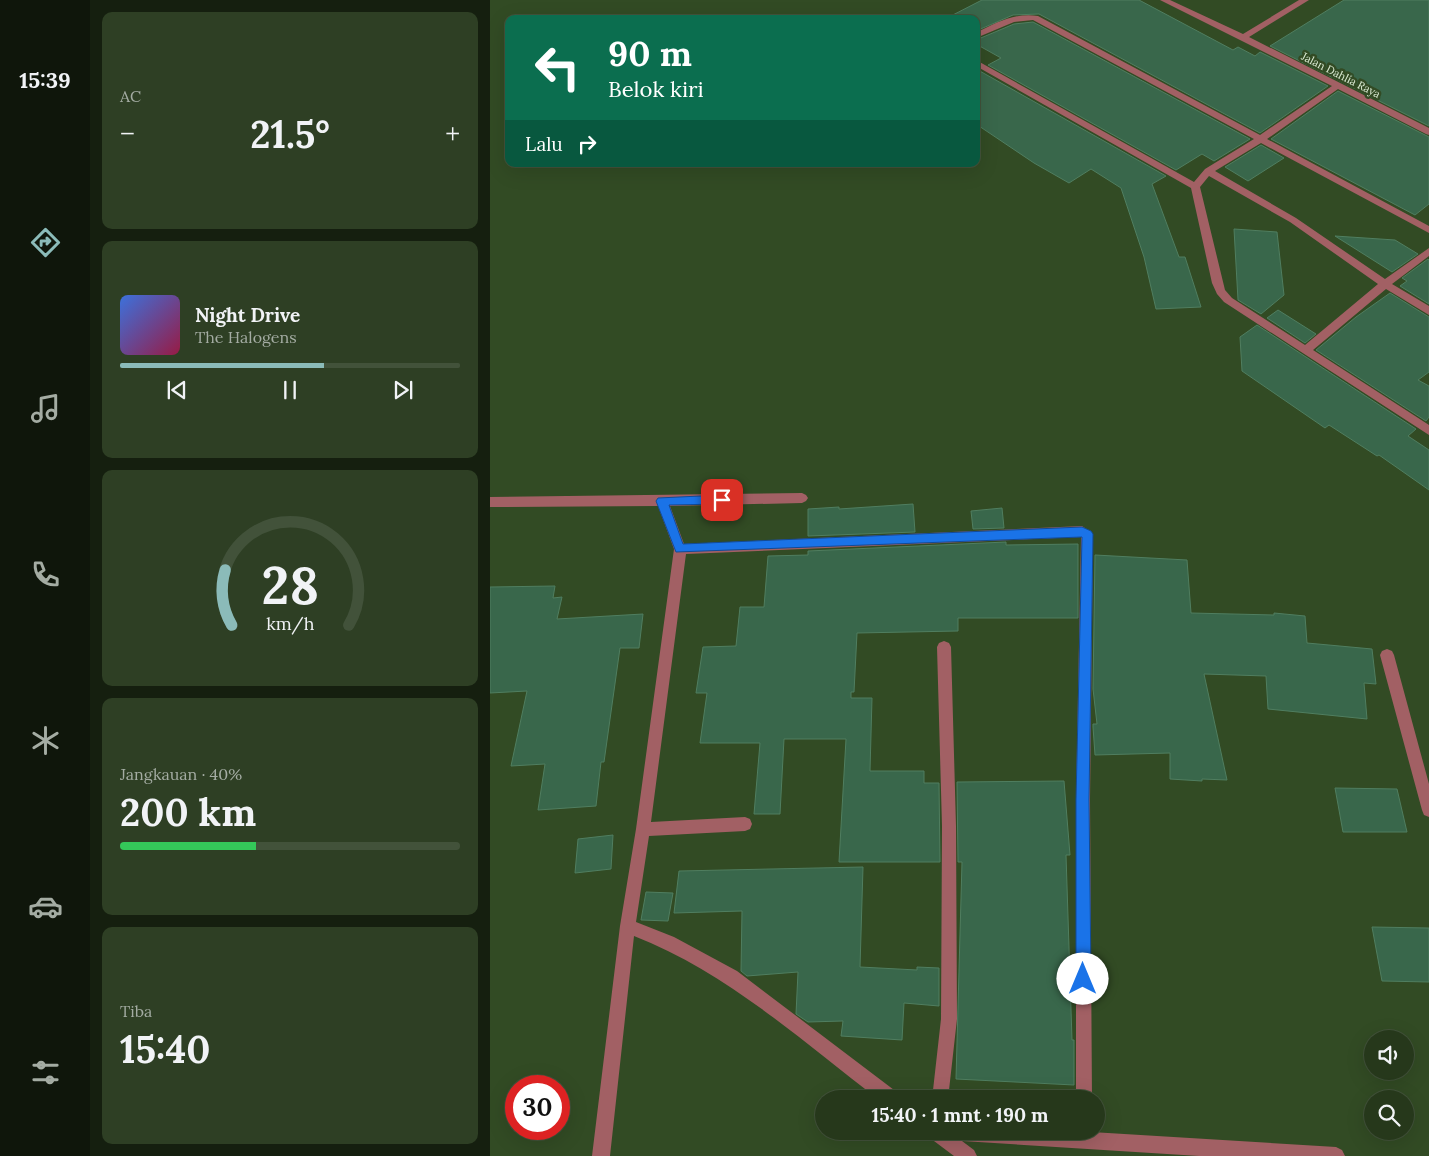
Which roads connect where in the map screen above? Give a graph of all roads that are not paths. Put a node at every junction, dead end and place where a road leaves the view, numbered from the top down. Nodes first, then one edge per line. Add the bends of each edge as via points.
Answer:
1 (1164, 0) edge
2 (1305, 0) edge
3 (980, 34) edge
4 (1243, 37) junction
5 (980, 64) edge
6 (1337, 86) junction
7 (1429, 132) edge
8 (1261, 139) junction
9 (1208, 172) junction
10 (1195, 188) junction
11 (1429, 230) edge
12 (1429, 251) edge
13 (1385, 284) junction
14 (1429, 311) edge
15 (1306, 350) junction
16 (1429, 431) edge
17 (802, 498) dead end
18 (662, 501) junction
19 (490, 502) edge
20 (680, 549) junction
21 (944, 647) dead end
22 (1387, 655) dead end
23 (1429, 810) edge
24 (745, 824) dead end
25 (643, 829) junction
26 (628, 926) junction
27 (880, 1090) edge
28 (941, 1090) edge
29 (1084, 1090) edge
30 (1105, 1138) edge
31 (946, 1140) edge
32 (601, 1156) edge
33 (968, 1156) edge
34 (1336, 1156) edge

1 - 4 street, Jalan Dahlia Raya
2 - 4 street
3 - 8 street via 1009,20 1036,18
4 - 6 street, Jalan Dahlia Raya
5 - 10 street
6 - 7 street, Jalan Dahlia Raya
6 - 8 street
8 - 9 street
8 - 11 street
9 - 10 street
9 - 13 street via 1293,220
10 - 15 street via 1221,292 1228,300
12 - 13 street
13 - 14 street
13 - 15 street
15 - 16 street
17 - 18 street
18 - 19 street
18 - 20 street
20 - 25 street
20 - 29 street via 1082,531 1087,534 1083,800
21 - 28 street via 949,817 949,1019
22 - 23 street
24 - 25 street
25 - 26 street
26 - 27 street via 669,942 731,977
26 - 32 street
30 - 34 street
31 - 33 street

